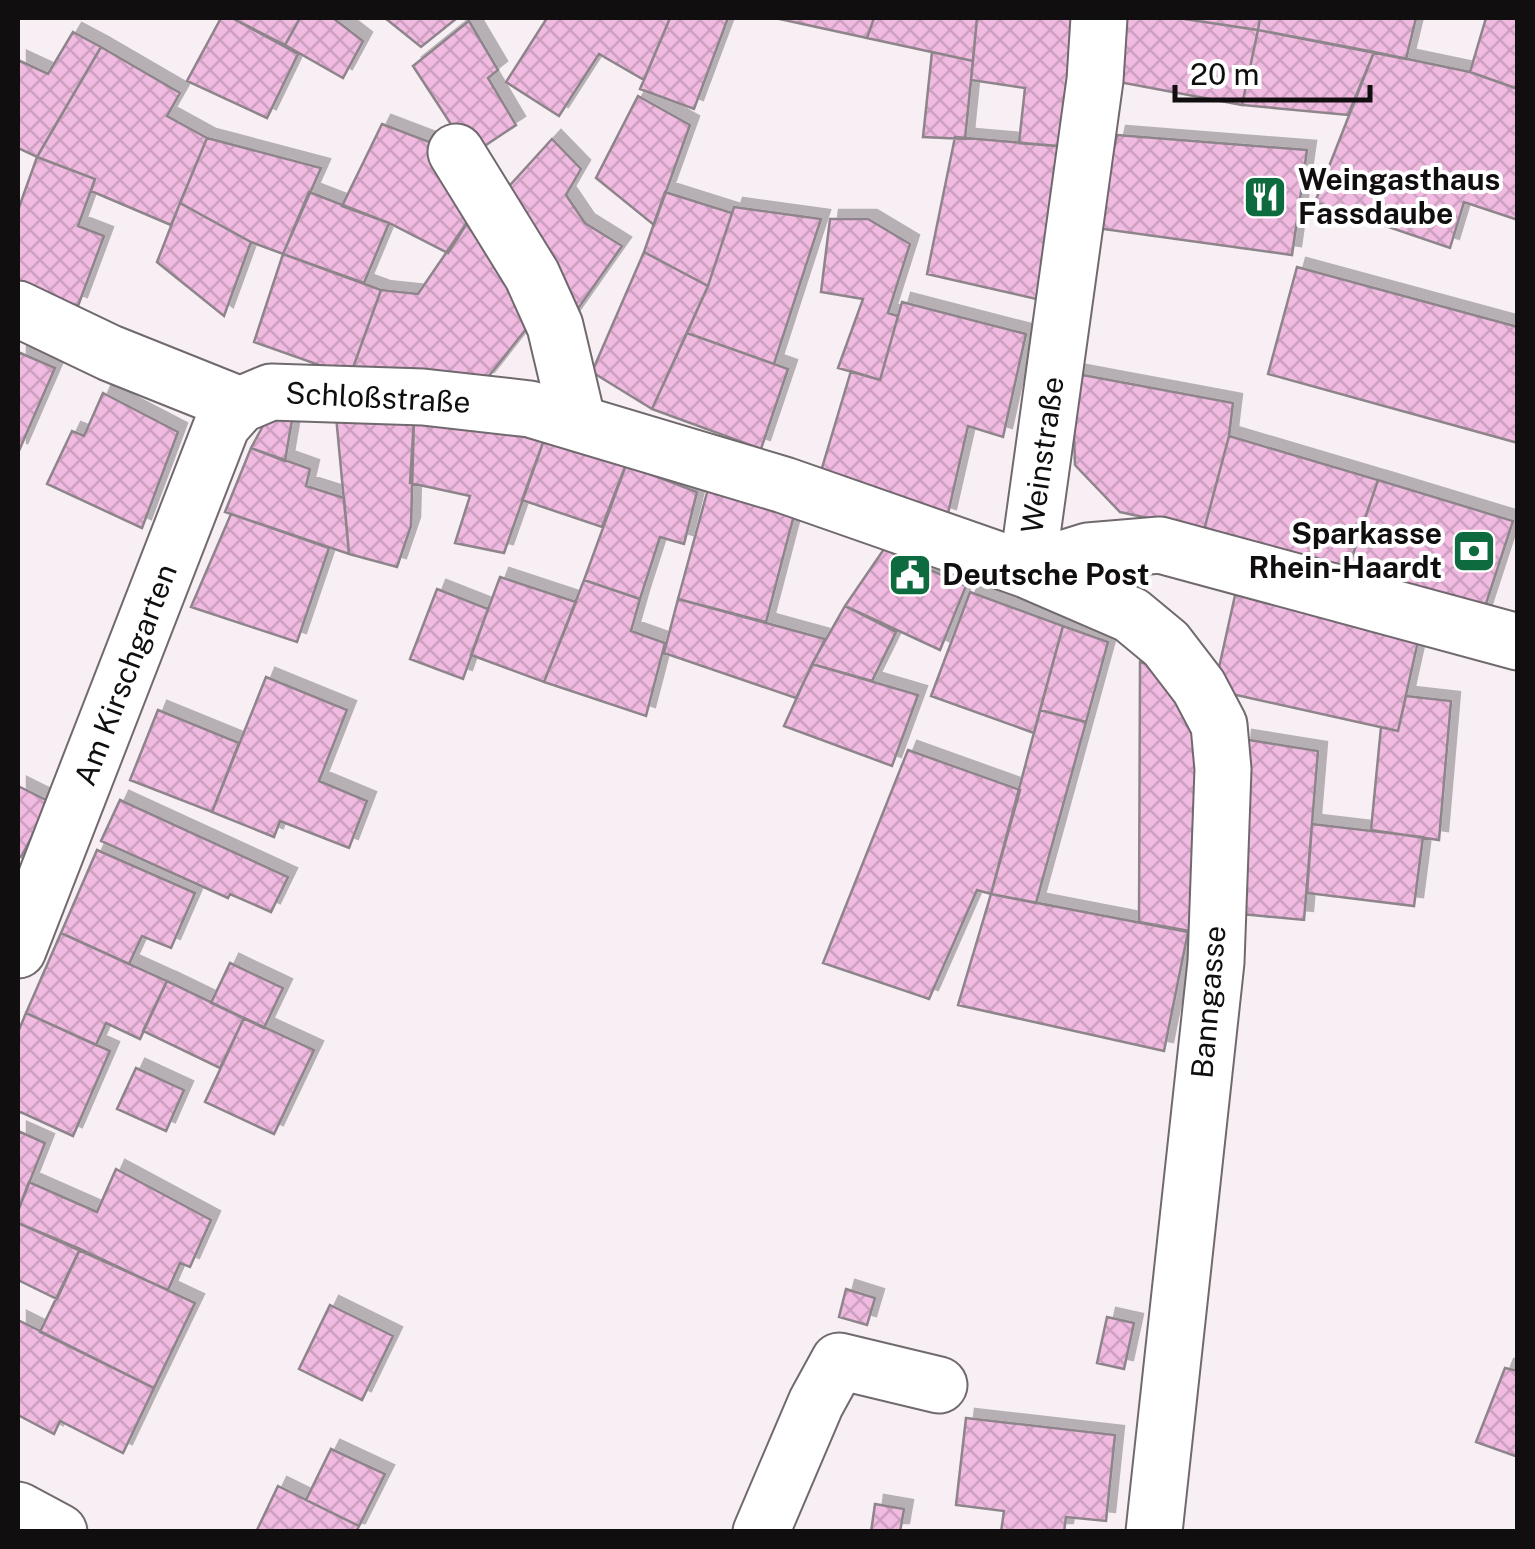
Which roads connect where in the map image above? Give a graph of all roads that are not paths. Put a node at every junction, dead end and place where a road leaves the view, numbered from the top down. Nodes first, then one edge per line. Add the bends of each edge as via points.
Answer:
1 (1099, 18) edge
2 (456, 152) dead end
3 (18, 309) edge
4 (240, 405) junction
5 (578, 423) junction
6 (1028, 570) junction
7 (1518, 642) edge
8 (18, 950) edge
9 (939, 1385) dead end
10 (18, 1510) edge
11 (59, 1532) edge
12 (761, 1532) edge
13 (1154, 1532) edge

1 - 6 street, Weinstraße
2 - 5 street via 532,275 555,326
3 - 4 street, Schloßstraße
4 - 5 street, Schloßstraße via 271,392 423,397 530,409
4 - 8 street, Am Kirschgarten via 222,425
5 - 6 street, Schloßstraße via 784,485
6 - 7 street, Weinstraße via 1088,551 1160,546
6 - 13 street, Banngasse via 1130,614 1166,644 1218,725 1223,769 1216,962
9 - 12 street via 839,1361
10 - 11 street

